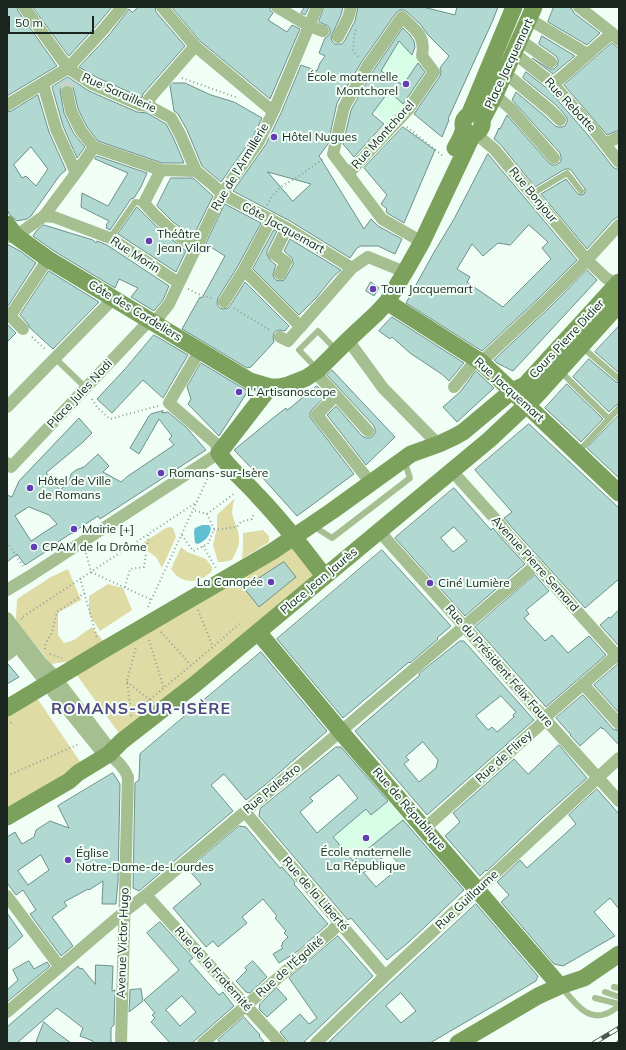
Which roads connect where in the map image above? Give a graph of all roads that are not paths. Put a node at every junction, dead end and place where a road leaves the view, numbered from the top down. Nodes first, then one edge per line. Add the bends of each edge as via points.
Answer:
1 (24, 7) edge
2 (122, 7) edge
3 (162, 7) edge
4 (278, 7) edge
5 (317, 7) edge
6 (351, 7) edge
7 (514, 7) edge
8 (579, 7) edge
9 (532, 13) edge
10 (309, 26) junction
11 (323, 31) dead end
12 (616, 36) edge
13 (338, 37) dead end
14 (195, 46) junction
15 (517, 47) junction
16 (587, 54) junction
17 (551, 62) dead end
18 (68, 68) junction
19 (505, 73) junction
20 (43, 84) junction
21 (552, 84) junction
22 (496, 95) junction
23 (7, 105) edge
24 (149, 106) junction
25 (271, 109) junction
26 (171, 118) joint
27 (560, 120) dead end
28 (473, 127) junction
29 (619, 137) edge
30 (605, 144) junction
31 (94, 147) junction
32 (554, 158) dead end
33 (619, 162) edge
34 (161, 170) junction
35 (196, 171) junction
36 (76, 173) junction
37 (348, 174) junction
38 (581, 191) dead end
39 (222, 194) junction
40 (532, 194) junction
41 (144, 203) junction
42 (44, 216) junction
43 (272, 219) junction
44 (619, 225) edge
45 (287, 228) junction
46 (10, 233) edge
47 (110, 238) junction
48 (422, 242) junction
49 (195, 248) junction
50 (48, 259) junction
51 (587, 260) junction
52 (352, 268) junction
53 (244, 270) junction
54 (405, 272) junction
55 (280, 274) dead end
56 (618, 283) edge
57 (178, 284) junction
58 (114, 298) junction
59 (224, 302) dead end
60 (387, 302) junction
61 (619, 304) edge
62 (9, 315) edge
63 (154, 323) junction
64 (301, 327) junction
65 (23, 329) road end
66 (280, 337) dead end
67 (343, 345) junction
68 (581, 346) junction
69 (200, 350) junction
70 (55, 358) junction
71 (478, 361) junction
72 (558, 370) junction
73 (317, 371) junction
74 (619, 379) edge
75 (270, 387) junction
76 (454, 387) dead end
77 (86, 388) junction
78 (512, 390) junction
79 (336, 395) junction
80 (526, 405) junction
81 (7, 407) edge
82 (619, 408) edge
83 (609, 419) junction
84 (368, 431) dead end
85 (439, 444) junction
86 (578, 453) junction
87 (213, 457) junction
88 (404, 458) junction
89 (7, 463) edge
90 (452, 471) junction
91 (371, 483) junction
92 (619, 493) edge
93 (312, 525) junction
94 (289, 530) junction
95 (379, 530) junction
96 (536, 565) junction
97 (324, 576) junction
98 (7, 590) edge
99 (7, 618) edge
100 (464, 626) junction
101 (258, 632) junction
102 (7, 633) edge
103 (618, 655) edge
104 (49, 677) junction
105 (583, 684) junction
106 (10, 715) edge
107 (545, 719) junction
108 (619, 724) edge
109 (341, 731) junction
110 (112, 750) junction
111 (619, 758) edge
112 (598, 778) junction
113 (619, 801) edge
114 (245, 812) junction
115 (7, 816) edge
116 (425, 828) junction
117 (478, 890) junction
118 (146, 895) junction
119 (7, 896) edge
120 (124, 912) junction
121 (339, 923) junction
122 (619, 946) edge
123 (619, 954) edge
124 (619, 962) edge
125 (60, 967) junction
126 (385, 976) junction
127 (584, 978) junction
128 (560, 986) junction
129 (605, 992) dead end
130 (619, 997) edge
131 (595, 998) dead end
132 (246, 1005) junction
133 (619, 1005) edge
134 (7, 1012) edge
135 (121, 1043) edge
136 (203, 1043) edge
137 (280, 1043) edge
138 (316, 1043) edge
139 (458, 1043) edge

1 - 18 street
2 - 18 street
3 - 14 street
4 - 10 street
5 - 10 street, Rue de l'Armillerie
6 - 13 street
7 - 28 main road, Place Jacquemart
8 - 12 street
9 - 15 main road, Place Jacquemart
9 - 16 street
10 - 11 street
10 - 25 street, Rue de l'Armillerie
12 - 16 street
14 - 24 street via 149,99
14 - 25 street
15 - 17 street
15 - 19 main road, Place Jacquemart
15 - 21 street, Rue Rebatte
16 - 21 street
18 - 20 street
18 - 24 street, Rue Saraillerie via 92,84 140,105
18 - 31 street via 67,87 71,111 81,131
19 - 22 main road, Place Jacquemart
19 - 27 street
20 - 23 street
20 - 36 street via 56,129
21 - 30 street, Rue Rebatte
22 - 28 main road, Place Jacquemart
22 - 32 street
24 - 26 street, Rue Saraillerie
25 - 39 street, Rue de l'Armillerie via 259,141
26 - 35 street, Côte Jacquemart
28 - 40 street, Rue Bonjour
28 - 48 main road, Place Jacquemart
28 - 48 main road, Place Jacquemart via 450,161 420,230
29 - 30 street
30 - 33 street, Rue Rebatte
31 - 34 street
31 - 36 street
34 - 35 street
34 - 41 street
35 - 39 street, Côte Jacquemart
36 - 42 street
37 - 37 street, Rue Montchorel via 408,110 434,72 422,56 422,37 402,17 367,67 344,107 333,154
37 - 48 street via 382,219
38 - 40 lane via 567,173
39 - 43 street, Côte Jacquemart
39 - 49 street, Rue de l'Armillerie
40 - 51 street, Rue Bonjour
41 - 47 lane via 135,202
41 - 49 street via 175,235
42 - 46 street
42 - 47 street, Rue Morin via 54,217
43 - 45 street, Côte Jacquemart
43 - 53 street
44 - 51 street
45 - 52 street, Côte Jacquemart
45 - 55 street via 274,254 286,262
46 - 50 main road, Côte des Cordeliers
47 - 57 street, Rue Morin
48 - 54 main road, Place Jacquemart
49 - 57 street, Rue de l'Armillerie
50 - 58 main road, Côte des Cordeliers
50 - 62 street
51 - 56 street, Rue Bonjour via 606,278
51 - 71 street via 544,303
52 - 54 street via 368,257
52 - 64 street
53 - 59 street
53 - 64 street
54 - 60 main road, Place Jacquemart
56 - 78 main road, Cours Pierre Didier via 525,385
57 - 63 street, Rue de l'Armillerie via 169,304
58 - 63 main road, Côte des Cordeliers
58 - 70 street
60 - 67 main road, Place Jacquemart
60 - 71 main road, Rue Jacquemart
61 - 68 main road, Cours Pierre Didier
62 - 65 street
63 - 69 main road, Côte des Cordeliers
63 - 77 street, Place Jules Nadi via 147,323
64 - 66 street via 288,341
67 - 73 main road, Place Jacquemart
67 - 73 lane via 318,331 299,350
67 - 85 street
68 - 72 main road, Cours Pierre Didier
68 - 74 lane
69 - 75 main road, Côte des Cordeliers via 250,381
69 - 87 street via 169,403 215,443
70 - 77 lane
70 - 81 street
71 - 76 street
71 - 78 main road, Rue Jacquemart
72 - 80 main road, Cours Pierre Didier
72 - 83 lane
73 - 75 main road, Place Jacquemart via 288,385
73 - 79 street
75 - 87 main road
77 - 89 street, Place Jules Nadi via 11,467
78 - 80 main road, Rue Jacquemart
78 - 85 main road via 463,432
79 - 84 street
79 - 91 street via 317,415
80 - 86 main road, Rue Jacquemart
80 - 90 main road, Place Jean Jaurès
82 - 83 lane
83 - 86 lane
85 - 88 main road
86 - 92 main road, Rue Jacquemart
87 - 94 main road via 223,459
87 - 98 street
88 - 91 main road
88 - 93 lane via 410,478 332,538
90 - 95 main road, Place Jean Jaurès
90 - 96 street, Avenue Pierre Semard
91 - 93 main road
93 - 94 main road
94 - 97 main road
94 - 104 main road via 273,551 143,635
95 - 97 main road, Place Jean Jaurès
95 - 100 street, Rue du Président Félix Faure
96 - 100 street, Rue Palestro
96 - 103 street, Avenue Pierre Semard
97 - 101 main road, Place Jean Jaurès
99 - 104 street via 41,662
100 - 107 street, Rue du Président Félix Faure
100 - 109 street, Rue Palestro
101 - 109 main road, Rue de République
101 - 110 main road, Place Jean Jaurès
102 - 104 street
103 - 105 street, Rue de Flirey
104 - 106 main road
104 - 110 street
105 - 107 street, Rue de Flirey
105 - 108 street
107 - 112 street, Rue du Président Félix Faure
107 - 116 street, Rue de Flirey
109 - 114 street, Rue Palestro
109 - 116 main road, Rue de République
110 - 115 main road, Place Jean Jaurès via 69,781
110 - 120 street, Avenue Victor Hugo via 128,777
111 - 112 street, Rue Guillaume
112 - 113 street, Rue du Président Félix Faure
112 - 117 street, Rue Guillaume
114 - 118 street, Rue Palestro
114 - 121 street, Rue de la Liberté
116 - 117 main road, Rue de République
117 - 126 street, Rue Guillaume
117 - 128 main road, Rue de République
118 - 120 street, Rue Palestro
118 - 132 street, Rue de la Fraternité
119 - 125 street
120 - 125 street, Rue Palestro
120 - 135 street, Avenue Victor Hugo
121 - 126 street, Rue de la Liberté
121 - 132 street, Rue de l'Égalité
122 - 128 main road via 579,970
123 - 127 main road
124 - 127 lane
125 - 134 street, Rue Palestro
126 - 138 street, Rue Guillaume
127 - 128 main road
128 - 133 lane via 590,1015 605,1014
128 - 139 main road via 538,996
129 - 130 lane
131 - 133 lane
132 - 136 street, Rue de l'Égalité
132 - 137 street, Rue de la Fraternité

